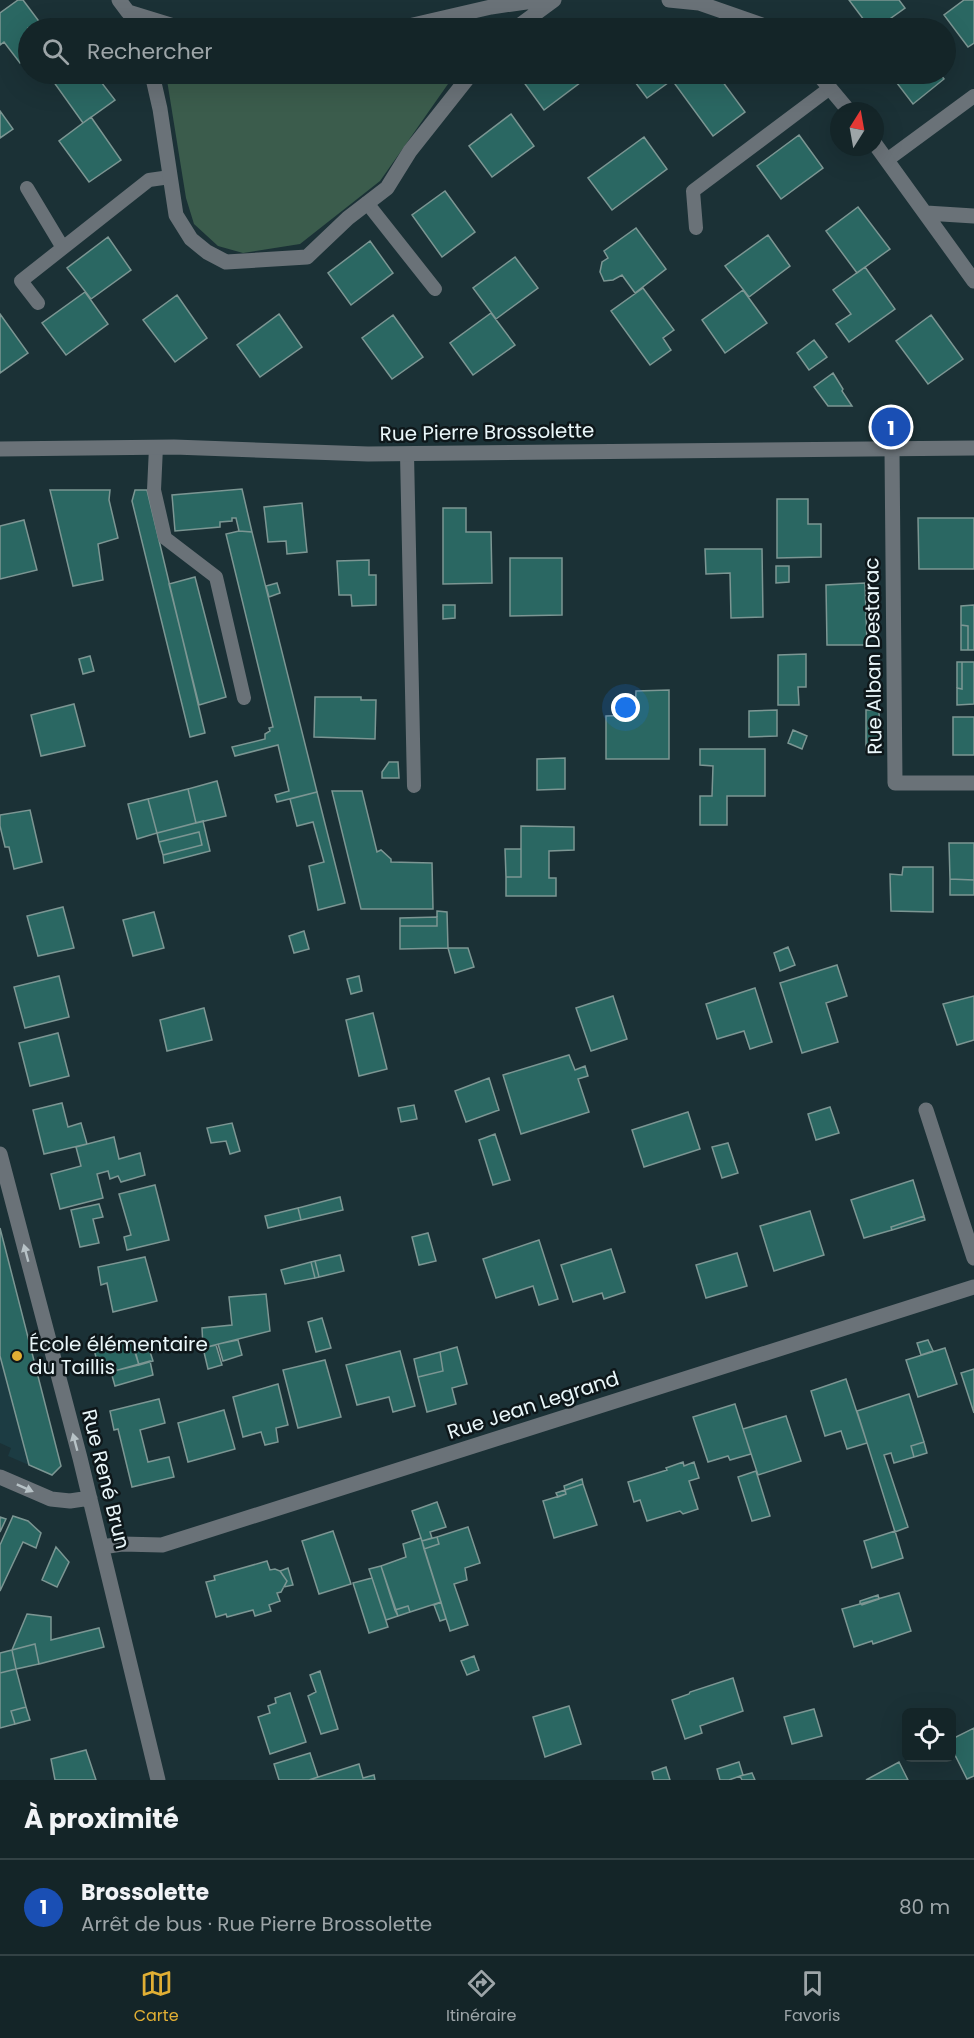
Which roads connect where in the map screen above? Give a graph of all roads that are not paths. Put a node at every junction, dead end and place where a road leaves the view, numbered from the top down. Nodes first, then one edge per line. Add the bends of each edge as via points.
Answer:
1 (540, 0) edge
2 (554, 0) edge
3 (669, 0) edge
4 (124, 6) edge
5 (155, 18) edge
6 (443, 18) edge
7 (530, 18) edge
8 (742, 18) edge
9 (154, 84) edge
10 (463, 84) edge
11 (827, 84) edge
12 (830, 87) junction
13 (974, 96) edge
14 (842, 102) edge
15 (884, 155) edge
16 (887, 159) junction
17 (170, 177) junction
18 (27, 188) dead end
19 (367, 203) junction
20 (926, 213) junction
21 (974, 216) edge
22 (696, 228) dead end
23 (63, 248) junction
24 (974, 281) edge
25 (435, 289) dead end
26 (38, 303) dead end
27 (156, 447) junction
28 (974, 448) edge
29 (0, 449) edge
30 (892, 450) junction
31 (407, 453) junction
32 (244, 698) dead end
33 (974, 783) edge
34 (414, 786) dead end
35 (926, 1110) dead end
36 (0, 1154) edge
37 (974, 1258) edge
38 (974, 1287) edge
39 (0, 1476) edge
40 (90, 1498) junction
41 (102, 1547) junction
42 (158, 1780) edge

1 - 6 street
2 - 7 street
3 - 8 street via 699,3
4 - 5 street
9 - 17 street
10 - 19 street via 410,151 387,188
11 - 12 street
12 - 14 street
12 - 22 lane via 693,191
13 - 16 lane
15 - 16 street
16 - 20 street
17 - 19 street via 176,215 191,239 226,262 307,257
17 - 23 lane via 149,180
18 - 23 lane
19 - 25 lane
20 - 21 street
20 - 24 street
23 - 26 lane via 21,281
27 - 29 street, Rue Pierre Brossolette
27 - 31 street, Rue Pierre Brossolette
27 - 32 lane via 154,490 165,538 216,577
28 - 30 street, Rue Pierre Brossolette
30 - 31 street, Rue Pierre Brossolette
30 - 33 street, Rue Alban Destarac via 895,783
31 - 34 lane
35 - 37 street
40 -> 36 street, Rue René Brun
38 - 41 street, Rue Jean Legrand via 162,1545
39 -> 40 street via 51,1499
40 - 41 street, Rue René Brun
41 - 42 street, Rue René Brun

